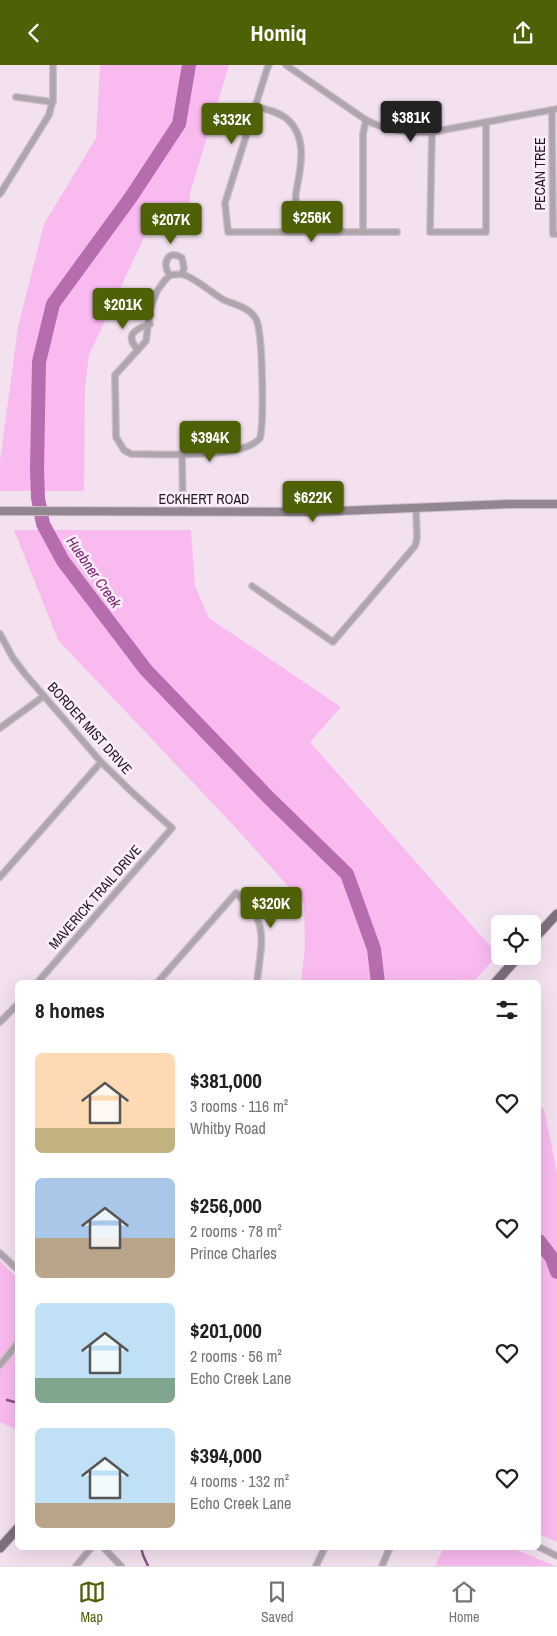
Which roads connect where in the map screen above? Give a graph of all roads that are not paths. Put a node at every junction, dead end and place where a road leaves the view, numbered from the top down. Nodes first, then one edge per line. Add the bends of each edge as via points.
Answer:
1 (53, 65) edge
2 (269, 65) edge
3 (286, 65) edge
4 (16, 97) dead end
5 (53, 102) junction
6 (255, 106) junction
7 (555, 109) edge
8 (366, 120) junction
9 (486, 122) junction
10 (432, 132) junction
11 (0, 194) edge
12 (397, 232) dead end
13 (297, 233) junction
14 (363, 233) junction
15 (557, 234) edge
16 (182, 274) junction
17 (170, 275) junction
18 (150, 324) junction
19 (138, 350) junction
20 (182, 454) junction
21 (557, 504) edge
22 (416, 509) junction
23 (1, 511) edge
24 (183, 512) junction
25 (252, 586) dead end
26 (0, 634) edge
27 (44, 696) junction
28 (0, 728) edge
29 (101, 762) junction
30 (172, 828) joint
31 (0, 877) edge
32 (557, 914) edge
33 (541, 931) edge
34 (511, 965) edge
35 (39, 980) edge
36 (160, 980) edge
37 (257, 980) edge
38 (498, 980) edge
39 (15, 1007) edge
40 (0, 1022) edge
41 (0, 1253) edge
42 (15, 1267) edge
43 (15, 1347) edge
44 (0, 1365) edge
45 (15, 1531) edge
46 (0, 1548) edge
47 (541, 1548) edge
48 (89, 1550) edge
49 (106, 1550) edge
50 (324, 1550) edge
51 (389, 1550) edge
52 (557, 1556) edge
53 (76, 1566) edge
54 (121, 1566) edge
55 (316, 1566) edge
56 (382, 1566) edge

1 - 5 street
2 - 6 street
3 - 8 street
4 - 5 street
5 - 11 street via 49,115
6 - 13 street via 288,119 301,145 296,196
6 - 13 street via 226,203 228,232
7 - 9 street
7 - 15 street, PECAN TREE via 552,234
8 - 10 street via 394,130
8 - 14 street via 363,134
9 - 10 street
9 - 10 street via 486,232 430,232
12 - 14 street
13 - 14 street
16 - 17 street
16 - 17 street via 184,262 175,255 166,259
16 - 20 street via 224,300 251,312 260,327 262,433 258,442 246,448
17 - 18 street via 155,295 150,309
18 - 19 street via 146,341
18 - 19 street via 133,332 132,341
19 - 20 street via 115,375 117,441 131,454
20 - 24 street
21 - 22 main road, ECKHERT ROAD
22 - 24 main road, ECKHERT ROAD
22 - 25 street via 415,546 333,642
23 - 24 main road, ECKHERT ROAD
26 - 27 street, BORDER MIST DRIVE via 13,658
27 - 28 street
27 - 29 street, BORDER MIST DRIVE
29 - 30 street, BORDER MIST DRIVE
29 - 31 street
30 - 35 street, MAVERICK TRAIL DRIVE
32 - 33 main road
34 - 38 main road
36 - 37 street via 236,893 248,903 260,922
39 - 40 street
41 - 42 street
43 - 44 street
45 - 46 main road
47 - 52 street
48 - 53 street
49 - 54 street
50 - 55 street
51 - 56 street

